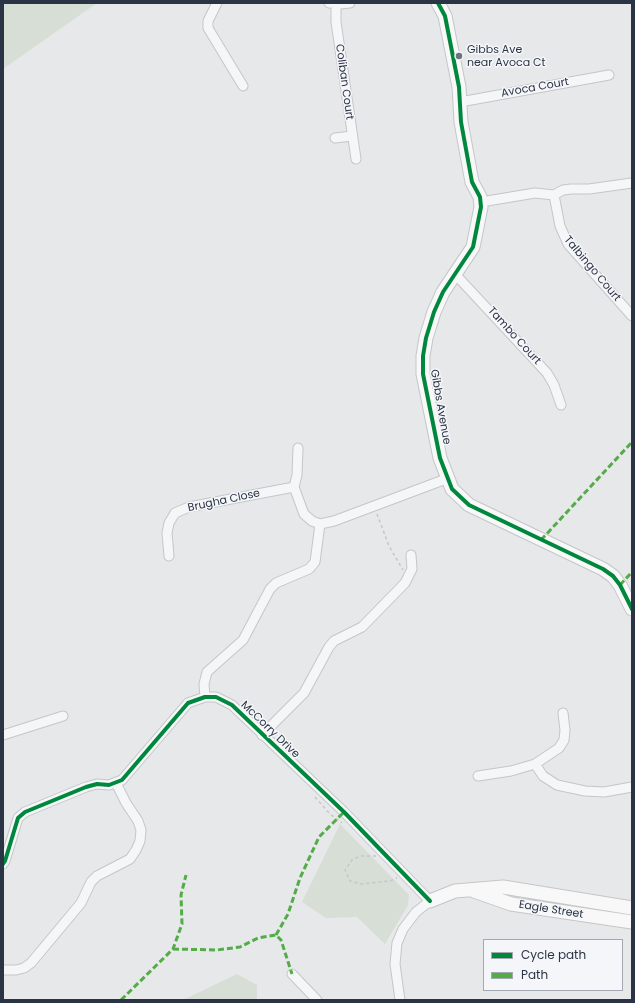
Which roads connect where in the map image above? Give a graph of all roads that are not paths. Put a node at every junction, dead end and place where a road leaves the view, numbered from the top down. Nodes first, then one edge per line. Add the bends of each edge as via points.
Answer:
1 (217, 3) edge
2 (350, 3) edge
3 (438, 3) edge
4 (333, 4) edge
5 (446, 9) edge
6 (609, 75) dead end
7 (243, 86) dead end
8 (460, 102) junction
9 (352, 136) junction
10 (335, 138) dead end
11 (356, 159) dead end
12 (632, 183) edge
13 (554, 195) junction
14 (481, 202) junction
15 (455, 274) junction
16 (632, 316) edge
17 (561, 405) dead end
18 (298, 448) dead end
19 (446, 479) junction
20 (294, 487) junction
21 (320, 524) junction
22 (412, 555) dead end
23 (169, 556) dead end
24 (632, 609) edge
25 (205, 697) junction
26 (563, 713) dead end
27 (63, 716) dead end
28 (3, 735) edge
29 (262, 735) junction
30 (535, 764) junction
31 (478, 776) dead end
32 (116, 783) junction
33 (632, 787) edge
34 (3, 864) edge
35 (472, 890) junction
36 (430, 900) junction
37 (632, 908) edge
38 (632, 922) edge
39 (3, 970) edge
40 (292, 974) dead end
41 (317, 1000) edge
42 (400, 1000) edge

1 - 7 street via 208,21 208,28
2 - 4 street
3 - 5 street
4 - 9 street, Coliban Court
5 - 8 street
6 - 8 street, Avoca Court
8 - 14 street via 472,182
9 - 10 street
9 - 11 street, Coliban Court
12 - 13 street via 563,190
13 - 14 street via 534,193
13 - 16 street, Talbingo Court via 560,226 568,244
14 - 15 street, Gibbs Avenue via 473,246
15 - 17 street, Tambo Court via 547,373
15 - 19 street, Gibbs Avenue via 434,312 423,356 429,411
18 - 20 street
19 - 21 street via 334,522
19 - 24 street, Gibbs Avenue via 452,489 469,505 603,569 620,585
20 - 21 street via 304,514
20 - 23 street, Brugha Close via 188,507 175,513 167,533
21 - 25 street via 315,562 308,569 276,583 270,589 243,640 207,672 204,684
22 - 29 street via 410,574 404,583 362,627 334,641 304,693
25 - 29 street, McCorry Drive via 216,697 232,705
25 - 32 street via 188,703 122,780
26 - 30 street via 564,740 559,748
27 - 28 street
29 - 36 street, McCorry Drive via 344,812
30 - 31 street
30 - 33 street via 543,776 557,785 604,792
32 - 34 street via 86,787 25,812 18,818
32 - 39 street via 141,830 136,850 130,859 97,876 91,882 81,903 31,963 16,970
35 - 36 street, Eagle Street
35 - 37 street, Eagle Street via 503,887
35 - 38 street, Eagle Street via 512,904
36 - 42 street, Eagle Street via 403,928 397,943 395,964
40 - 41 street

